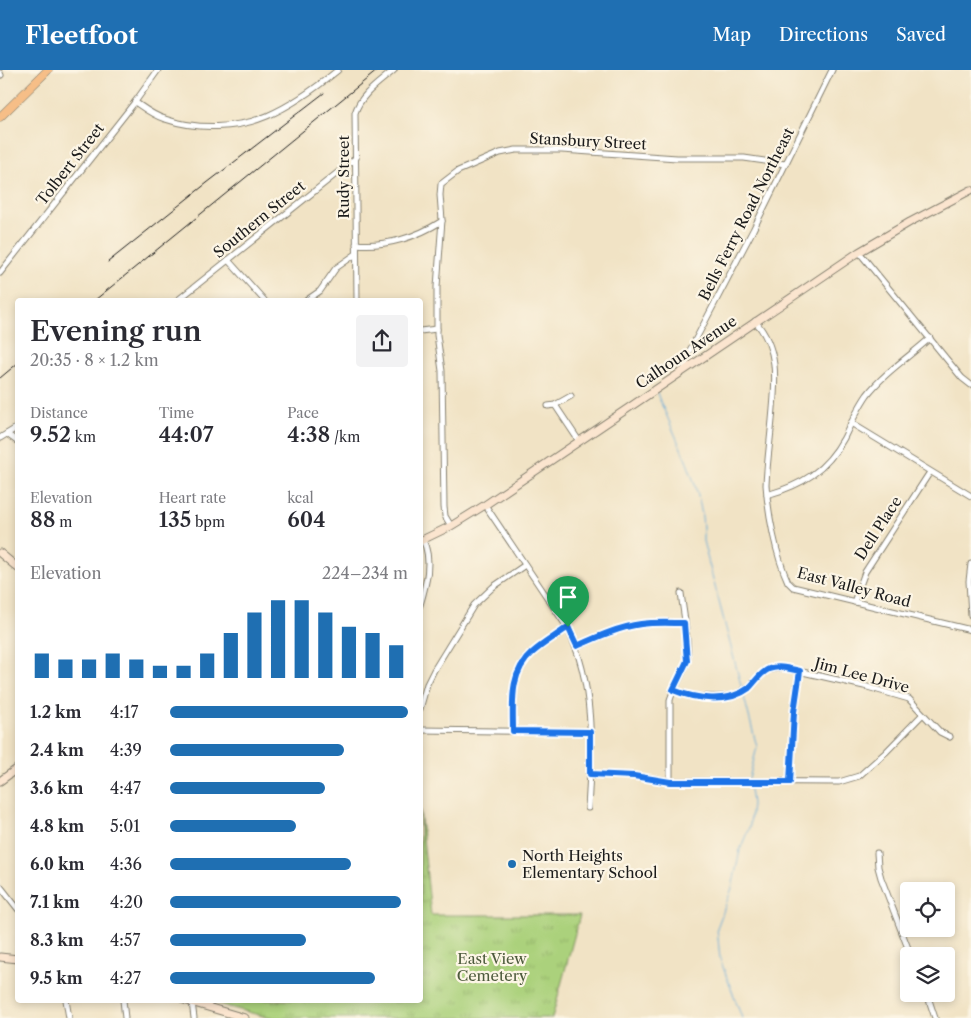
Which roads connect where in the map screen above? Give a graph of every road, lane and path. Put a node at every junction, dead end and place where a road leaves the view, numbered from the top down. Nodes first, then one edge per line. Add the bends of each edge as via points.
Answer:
1 (158, 70) edge
2 (338, 70) edge
3 (394, 70) edge
4 (832, 70) edge
5 (47, 71) edge
6 (135, 102) junction
7 (0, 117) edge
8 (356, 158) junction
9 (785, 164) junction
10 (971, 190) edge
11 (442, 221) junction
12 (356, 244) junction
13 (859, 252) junction
14 (356, 254) junction
15 (228, 260) junction
16 (0, 273) edge
17 (180, 298) edge
18 (262, 298) edge
19 (310, 298) edge
20 (357, 298) edge
21 (755, 321) junction
22 (437, 329) junction
23 (423, 331) edge
24 (930, 338) junction
25 (684, 370) junction
26 (971, 385) edge
27 (571, 396) dead end
28 (555, 405) junction
29 (548, 406) dead end
30 (851, 422) junction
31 (15, 429) edge
32 (7, 434) junction
33 (0, 438) edge
34 (15, 440) edge
35 (580, 441) junction
36 (930, 472) junction
37 (767, 495) junction
38 (971, 496) edge
39 (485, 505) junction
40 (451, 526) junction
41 (423, 540) edge
42 (423, 542) edge
43 (0, 553) edge
44 (971, 564) edge
45 (526, 565) junction
46 (15, 566) edge
47 (423, 590) edge
48 (681, 593) dead end
49 (854, 602) junction
50 (971, 615) edge
51 (684, 623) junction
52 (568, 627) junction
53 (971, 630) edge
54 (577, 646) junction
55 (800, 671) junction
56 (673, 690) junction
57 (423, 698) edge
58 (922, 715) junction
59 (423, 730) edge
60 (513, 731) junction
61 (590, 732) junction
62 (950, 737) dead end
63 (15, 771) edge
64 (590, 774) junction
65 (0, 781) edge
66 (670, 782) junction
67 (790, 782) junction
68 (588, 808) dead end
69 (877, 853) dead end
70 (0, 886) edge
71 (15, 902) edge
72 (908, 947) edge
73 (0, 957) edge
74 (15, 959) edge
75 (930, 1002) edge
76 (66, 1003) edge
77 (123, 1003) edge
78 (192, 1003) edge
79 (195, 1003) edge
80 (69, 1018) edge
81 (125, 1018) edge
82 (194, 1018) edge
83 (245, 1018) edge
84 (936, 1018) edge

1 - 6 street, Tolbert Street
2 - 6 street via 297,100 251,122 222,126 181,123 151,113
3 - 8 street, Rudy Street via 358,103 355,114
4 - 9 street, Bells Ferry Road Northeast
5 - 7 main road
6 - 16 street, Tolbert Street
8 - 12 street, Rudy Street
8 - 15 street, Southern Street
9 - 11 street, Stansbury Street via 744,158 516,150 500,153 458,171 441,184
9 - 25 street, Bells Ferry Road Northeast via 688,354
10 - 13 street, Calhoun Avenue
11 - 12 street via 398,240
11 - 22 street, Stansbury Street
12 - 14 street, Rudy Street
13 - 21 street, Calhoun Avenue
13 - 24 street
14 - 19 street via 336,268 320,291
14 - 20 street, Rudy Street
15 - 17 street, Southern Street
15 - 18 street
21 - 25 street, Calhoun Avenue
21 - 37 street, East Valley Road via 770,347 776,374
22 - 23 street
22 - 40 street, Stansbury Street via 442,371 444,507
24 - 26 street
24 - 30 street via 875,386
25 - 35 street, Calhoun Avenue
27 - 28 street
28 - 29 street
28 - 35 street
30 - 36 street
30 - 37 street via 834,453 815,474 795,486
31 - 32 street
32 - 33 street
32 - 34 street
35 - 39 street, Calhoun Avenue
36 - 38 street
36 - 49 street, Dell Place via 865,572
37 - 49 street, East Valley Road via 788,582
39 - 40 street, Calhoun Avenue
39 - 45 street
40 - 41 street, Calhoun Avenue
42 - 47 street via 428,552
43 - 46 street
44 - 50 street
45 - 52 street
45 - 57 street via 493,587 474,605 434,670
48 - 51 street
49 - 53 street, East Valley Road
51 - 54 street via 632,626
51 - 56 street via 687,661
52 - 54 street
52 - 60 street via 532,653 519,669 513,686
54 - 61 street via 589,696
55 - 56 street, Jim Lee Drive via 770,668 734,696 690,696
55 - 58 street, Jim Lee Drive via 904,697 912,701
55 - 67 street
56 - 66 street
58 - 62 street, Jim Lee Drive
58 - 67 street via 859,776 839,782
59 - 60 street
60 - 61 street
61 - 64 street
63 - 65 street
64 - 66 street
64 - 68 street
66 - 67 street
69 - 72 street via 881,878
70 - 71 street
73 - 74 street
75 - 84 street
76 - 80 street
77 - 81 street
78 - 82 street
79 - 83 street

